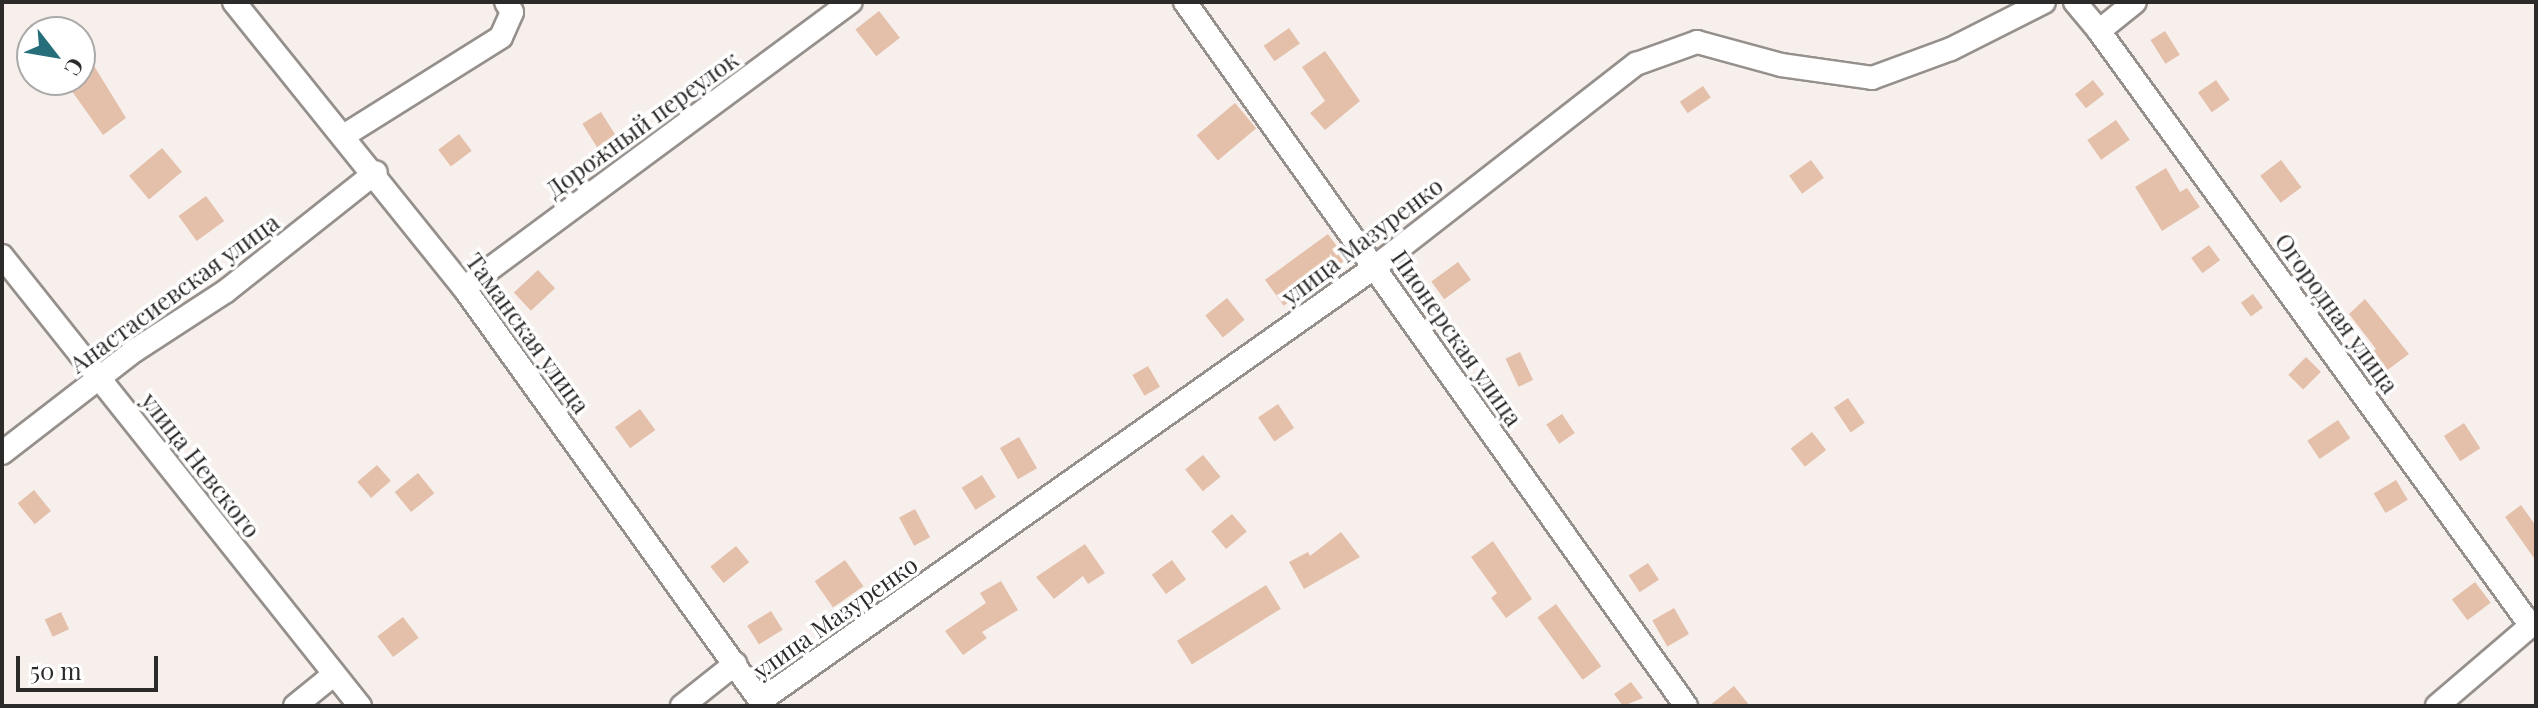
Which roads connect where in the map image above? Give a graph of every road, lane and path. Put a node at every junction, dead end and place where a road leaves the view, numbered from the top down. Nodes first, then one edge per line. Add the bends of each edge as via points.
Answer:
1 (234, 2) edge
2 (851, 2) edge
3 (1185, 2) edge
4 (2044, 2) edge
5 (2075, 2) edge
6 (2135, 2) edge
7 (509, 7) edge
8 (2099, 31) junction
9 (345, 135) junction
10 (376, 172) junction
11 (2, 256) edge
12 (1375, 267) junction
13 (464, 288) junction
14 (101, 379) junction
15 (2, 453) edge
16 (2533, 624) edge
17 (735, 664) junction
18 (332, 676) junction
19 (762, 703) edge
20 (295, 706) edge
21 (360, 706) edge
22 (682, 706) edge
23 (1686, 706) edge
24 (2437, 706) edge

1 - 9 street, Таманская улица
2 - 13 street, Дорожный переулок
3 - 12 street, Пионерская улица
4 - 12 street, улица Мазуренко via 1951,49 1872,78 1781,65 1697,42 1636,64
5 - 8 street
6 - 8 street
7 - 9 street via 501,37
8 - 16 street, Огородная улица
9 - 10 street, Таманская улица
10 - 13 street, Таманская улица
10 - 14 street, Анастасиевская улица via 226,291
11 - 14 street, улица Невского
12 - 19 street, улица Мазуренко
12 - 23 street, Пионерская улица
13 - 17 street, Таманская улица
14 - 15 street, Анастасиевская улица
14 - 18 street, улица Невского
16 - 24 street
17 - 19 street, Таманская улица
17 - 22 street, улица Мазуренко
18 - 20 street
18 - 21 street, улица Невского

